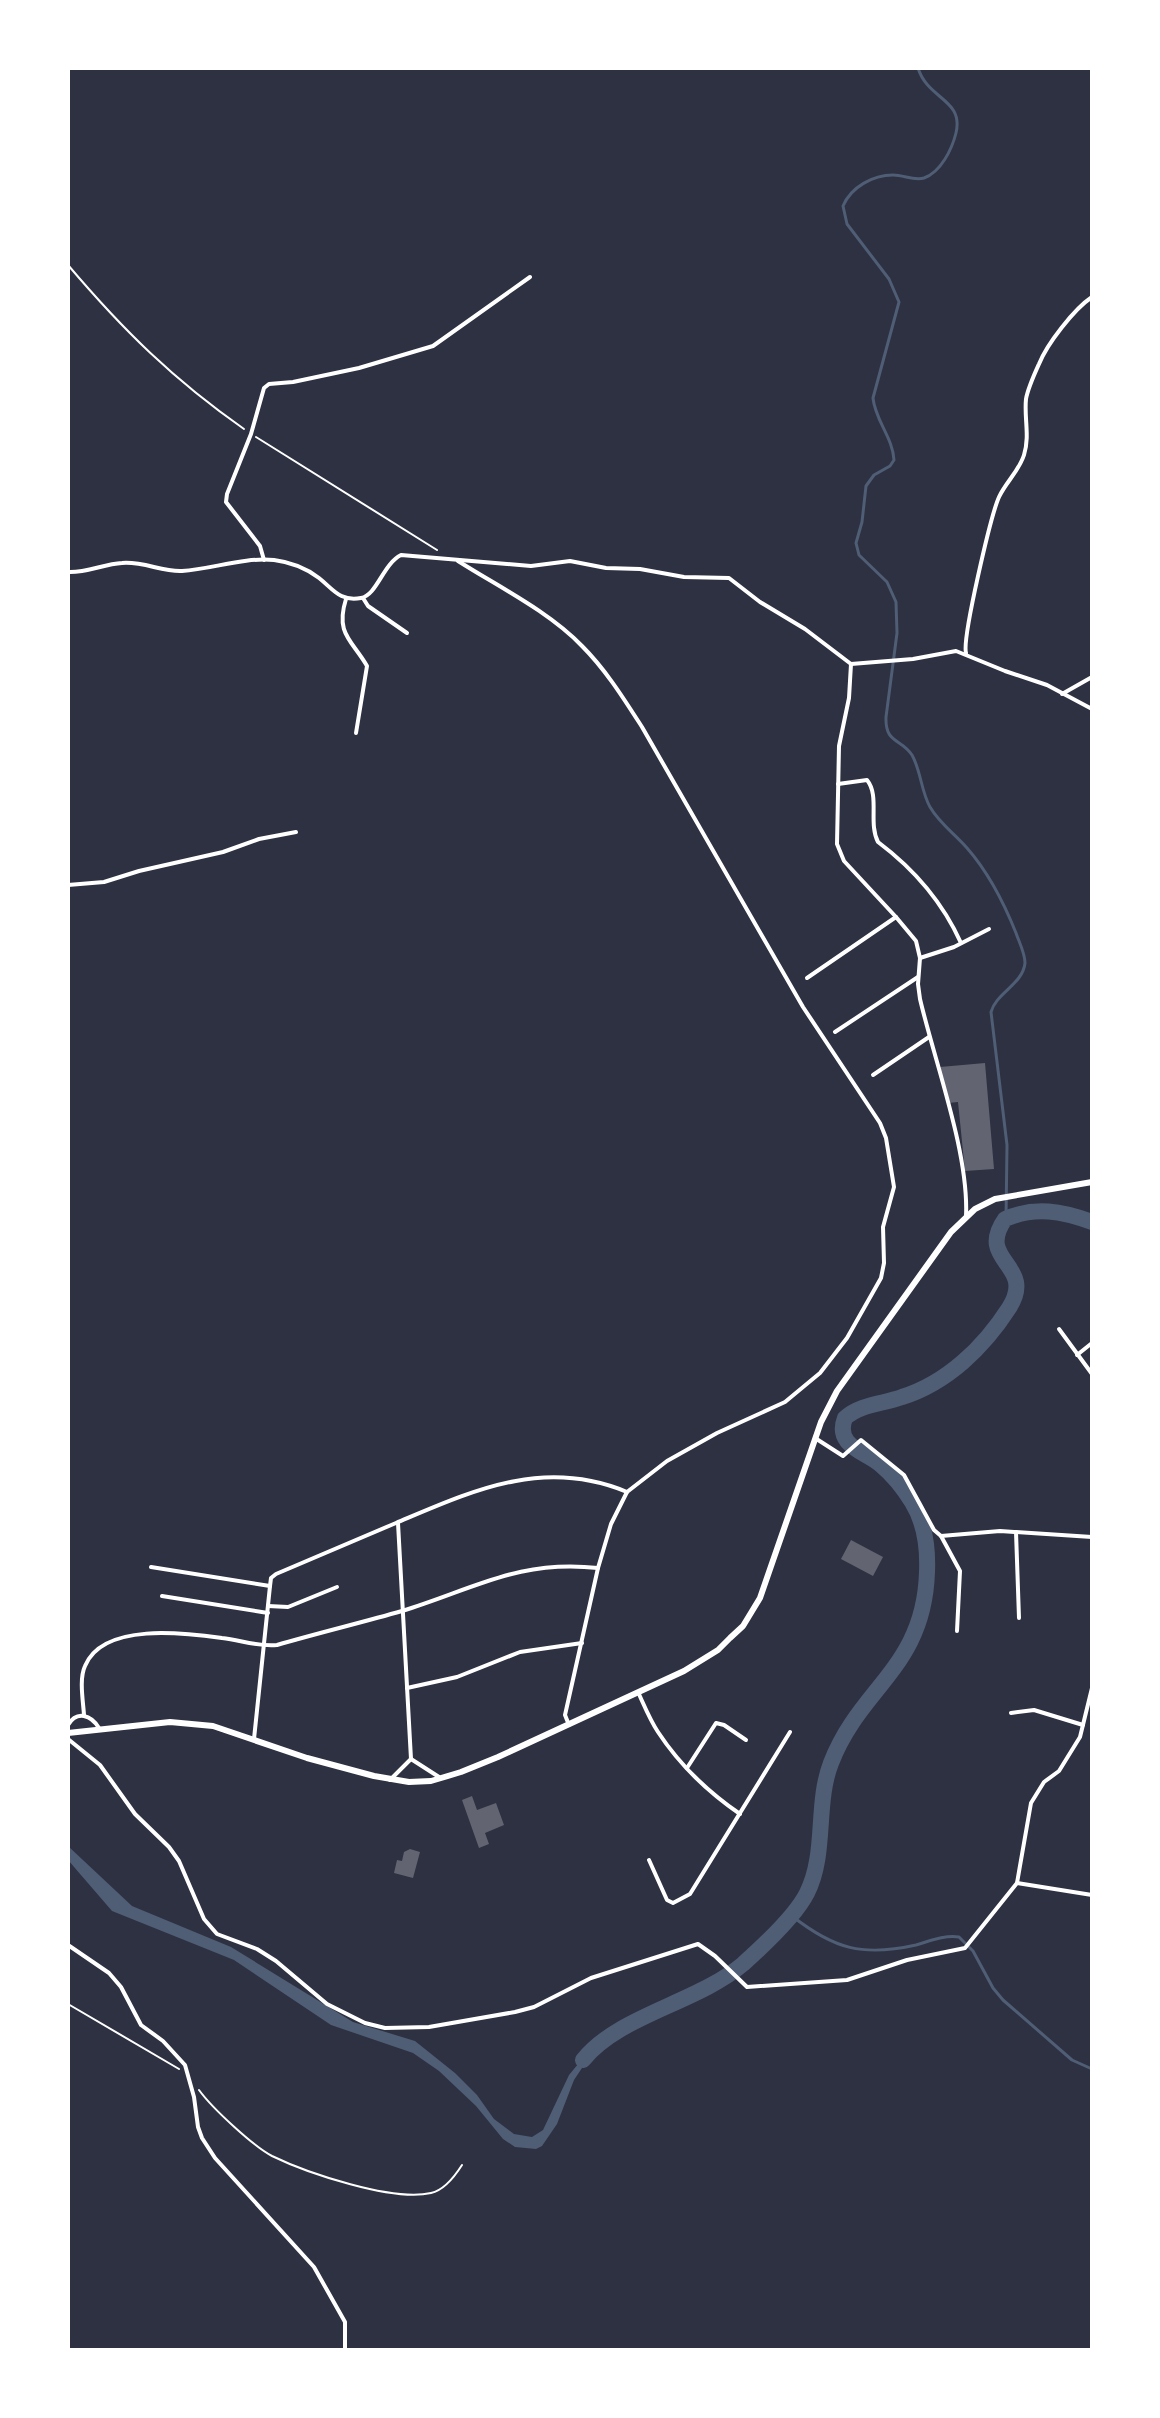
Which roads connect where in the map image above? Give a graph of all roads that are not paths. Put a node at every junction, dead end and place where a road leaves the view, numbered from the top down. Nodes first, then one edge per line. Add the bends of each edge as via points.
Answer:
1 (530, 277) dead end
2 (1092, 297) edge
3 (264, 560) junction
4 (458, 561) junction
5 (68, 572) edge
6 (363, 598) junction
7 (346, 599) junction
8 (407, 633) dead end
9 (966, 653) junction
10 (851, 664) junction
11 (1092, 677) edge
12 (1062, 694) junction
13 (1092, 709) edge
14 (356, 733) dead end
15 (838, 784) junction
16 (296, 832) dead end
17 (68, 885) edge
18 (896, 917) junction
19 (989, 929) dead end
20 (961, 943) junction
21 (920, 958) junction
22 (918, 977) junction
23 (807, 978) dead end
24 (835, 1032) dead end
25 (929, 1037) junction
26 (873, 1075) dead end
27 (1092, 1182) edge
28 (966, 1216) junction
29 (1059, 1329) dead end
30 (1092, 1343) edge
31 (1077, 1355) junction
32 (1092, 1374) edge
33 (815, 1438) junction
34 (627, 1492) junction
35 (398, 1523) junction
36 (1016, 1532) junction
37 (941, 1536) junction
38 (1092, 1537) edge
39 (151, 1567) dead end
40 (598, 1568) junction
41 (270, 1586) junction
42 (337, 1587) dead end
43 (162, 1596) dead end
44 (268, 1606) junction
45 (402, 1611) junction
46 (268, 1613) junction
47 (1019, 1618) dead end
48 (957, 1631) dead end
49 (582, 1643) junction
50 (265, 1646) junction
51 (407, 1688) junction
52 (1092, 1688) edge
53 (638, 1692) junction
54 (1011, 1713) dead end
55 (84, 1715) junction
56 (68, 1725) edge
57 (569, 1725) junction
58 (1083, 1725) junction
59 (99, 1729) junction
60 (790, 1732) dead end
61 (68, 1736) edge
62 (254, 1739) junction
63 (746, 1740) dead end
64 (411, 1759) junction
65 (687, 1768) junction
66 (441, 1779) junction
67 (390, 1780) junction
68 (740, 1814) junction
69 (649, 1860) dead end
70 (1017, 1883) junction
71 (1092, 1895) edge
72 (68, 1945) edge
73 (345, 2350) edge

1 - 3 street via 433,346 264,388 226,502 260,546
2 - 9 street via 1050,343 1026,398 1026,451 999,497 969,616
3 - 5 street via 182,571 124,562
3 - 7 street via 300,566
4 - 6 street via 401,555
4 - 10 street via 531,566 570,561 729,578
4 - 34 street via 559,626 582,645 617,689 815,1027 873,1110 894,1175 883,1227 881,1278 820,1373 785,1402 667,1461
6 - 7 street
6 - 8 street
7 - 14 street via 344,633 367,666
9 - 10 street
9 - 12 street
10 - 15 street
11 - 12 street
12 - 13 street
15 - 18 street via 837,844 844,861
15 - 20 street via 867,780 873,787 878,842 928,889
16 - 17 street via 104,882
18 - 21 street via 916,941
18 - 23 street
19 - 20 street
20 - 21 street
21 - 22 street
22 - 24 street
22 - 25 street
25 - 26 street
25 - 28 street via 959,1154
27 - 28 street via 1013,1194
28 - 33 street via 837,1391
29 - 31 street
30 - 31 street
31 - 32 street
33 - 37 street via 843,1456 861,1440 904,1475
33 - 53 street via 760,1598 743,1626 702,1661
34 - 35 street via 539,1476 483,1488
34 - 40 street
35 - 41 street via 276,1574
35 - 45 street
36 - 37 street
36 - 38 street
36 - 47 street
37 - 48 street via 960,1571
39 - 41 street
40 - 45 street via 541,1566
40 - 49 street
41 - 44 street
42 - 44 street via 288,1607
43 - 46 street
44 - 46 street
45 - 50 street
45 - 51 street
46 - 50 street
49 - 51 street via 520,1652 457,1677
49 - 57 street via 565,1715
50 - 55 street via 168,1634 110,1640 84,1667
50 - 62 street
51 - 64 street
52 - 58 street
53 - 57 street
53 - 65 street via 657,1731
54 - 58 street via 1034,1710
55 - 56 street
55 - 59 street
57 - 66 street
58 - 70 street via 1059,1771 1044,1782 1031,1803
59 - 61 street
59 - 62 street via 182,1722
60 - 68 street
61 - 70 street via 100,1765 135,1814 169,1847 204,1919 217,1934 276,1961 327,2004 385,2028 429,2027 534,2007 591,1978 698,1944 747,1987 847,1980 965,1948
62 - 67 street
63 - 65 street via 716,1723
64 - 66 street
64 - 67 street
65 - 68 street
66 - 67 street
68 - 69 street via 690,1894 673,1903
70 - 71 street
72 - 73 street via 109,1973 141,2025 176,2053 189,2076 202,2138 314,2267 345,2322

